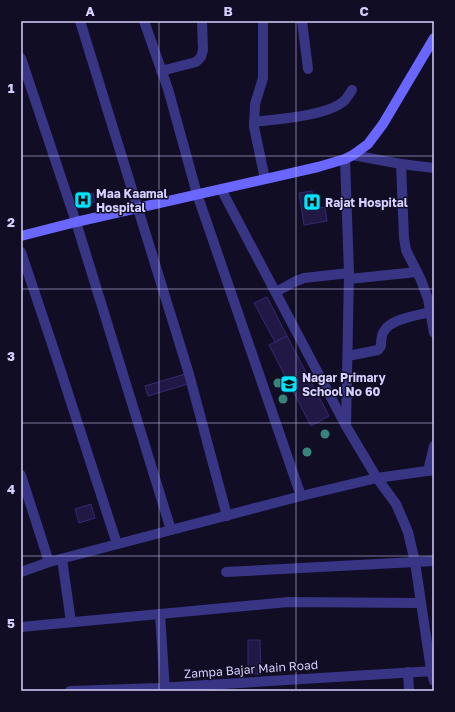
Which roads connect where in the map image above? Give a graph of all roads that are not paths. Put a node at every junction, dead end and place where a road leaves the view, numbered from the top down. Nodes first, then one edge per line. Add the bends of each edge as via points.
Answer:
1 (80, 21) edge
2 (144, 21) edge
3 (202, 21) edge
4 (263, 21) edge
5 (302, 21) edge
6 (434, 38) edge
7 (21, 58) edge
8 (308, 69) dead end
9 (161, 71) junction
10 (352, 90) dead end
11 (254, 122) junction
12 (349, 157) junction
13 (401, 164) junction
14 (434, 168) edge
15 (265, 179) junction
16 (221, 189) junction
17 (197, 194) junction
18 (137, 208) junction
19 (76, 222) junction
20 (21, 236) edge
21 (21, 252) edge
22 (417, 272) junction
23 (349, 276) junction
24 (276, 292) junction
25 (430, 312) junction
26 (434, 333) edge
27 (348, 356) junction
28 (346, 426) junction
29 (434, 446) edge
30 (431, 470) edge
31 (21, 475) edge
32 (377, 478) junction
33 (301, 496) junction
34 (226, 516) junction
35 (171, 530) junction
36 (117, 544) junction
37 (62, 559) junction
38 (434, 561) edge
39 (49, 562) junction
40 (415, 562) junction
41 (21, 572) edge
42 (226, 572) dead end
43 (420, 603) junction
44 (160, 614) junction
45 (71, 622) junction
46 (21, 627) edge
47 (432, 670) edge
48 (408, 672) junction
49 (434, 681) edge
50 (165, 689) edge
51 (70, 691) edge
52 (409, 691) edge

1 - 18 street
2 - 9 street
3 - 9 street via 201,57 196,62
4 - 11 street via 263,78 255,104
5 - 8 street
6 - 12 main road via 383,124 368,144
7 - 19 street
9 - 17 street
10 - 11 street via 344,101 332,108 313,114
11 - 15 street
12 - 13 street
12 - 15 main road
12 - 23 street
13 - 14 street
13 - 22 street via 404,238 406,250
15 - 16 main road
16 - 17 main road
16 - 24 street
17 - 18 main road
17 - 33 street
18 - 19 main road
18 - 34 street via 189,374
19 - 20 main road
19 - 35 street
21 - 36 street
22 - 23 street
22 - 25 street via 427,294
23 - 24 street via 304,278
23 - 27 street
24 - 28 street
25 - 26 street
25 - 27 street via 388,326 378,350
27 - 28 street
28 - 32 street
29 - 30 street
30 - 32 street
31 - 39 street
32 - 33 street
32 - 40 street via 396,504 408,532
33 - 34 street
34 - 35 street
35 - 36 street
36 - 37 street
37 - 39 street
37 - 45 street
38 - 40 street
39 - 41 street
40 - 42 street
40 - 43 street
43 - 44 street via 288,602
43 - 47 street
44 - 45 street
44 - 50 street
45 - 46 street
47 - 48 street, Zampa Bajar Main Road
47 - 49 street
48 - 50 street, Zampa Bajar Main Road
48 - 52 street
50 - 51 street, Zampa Bajar Main Road

